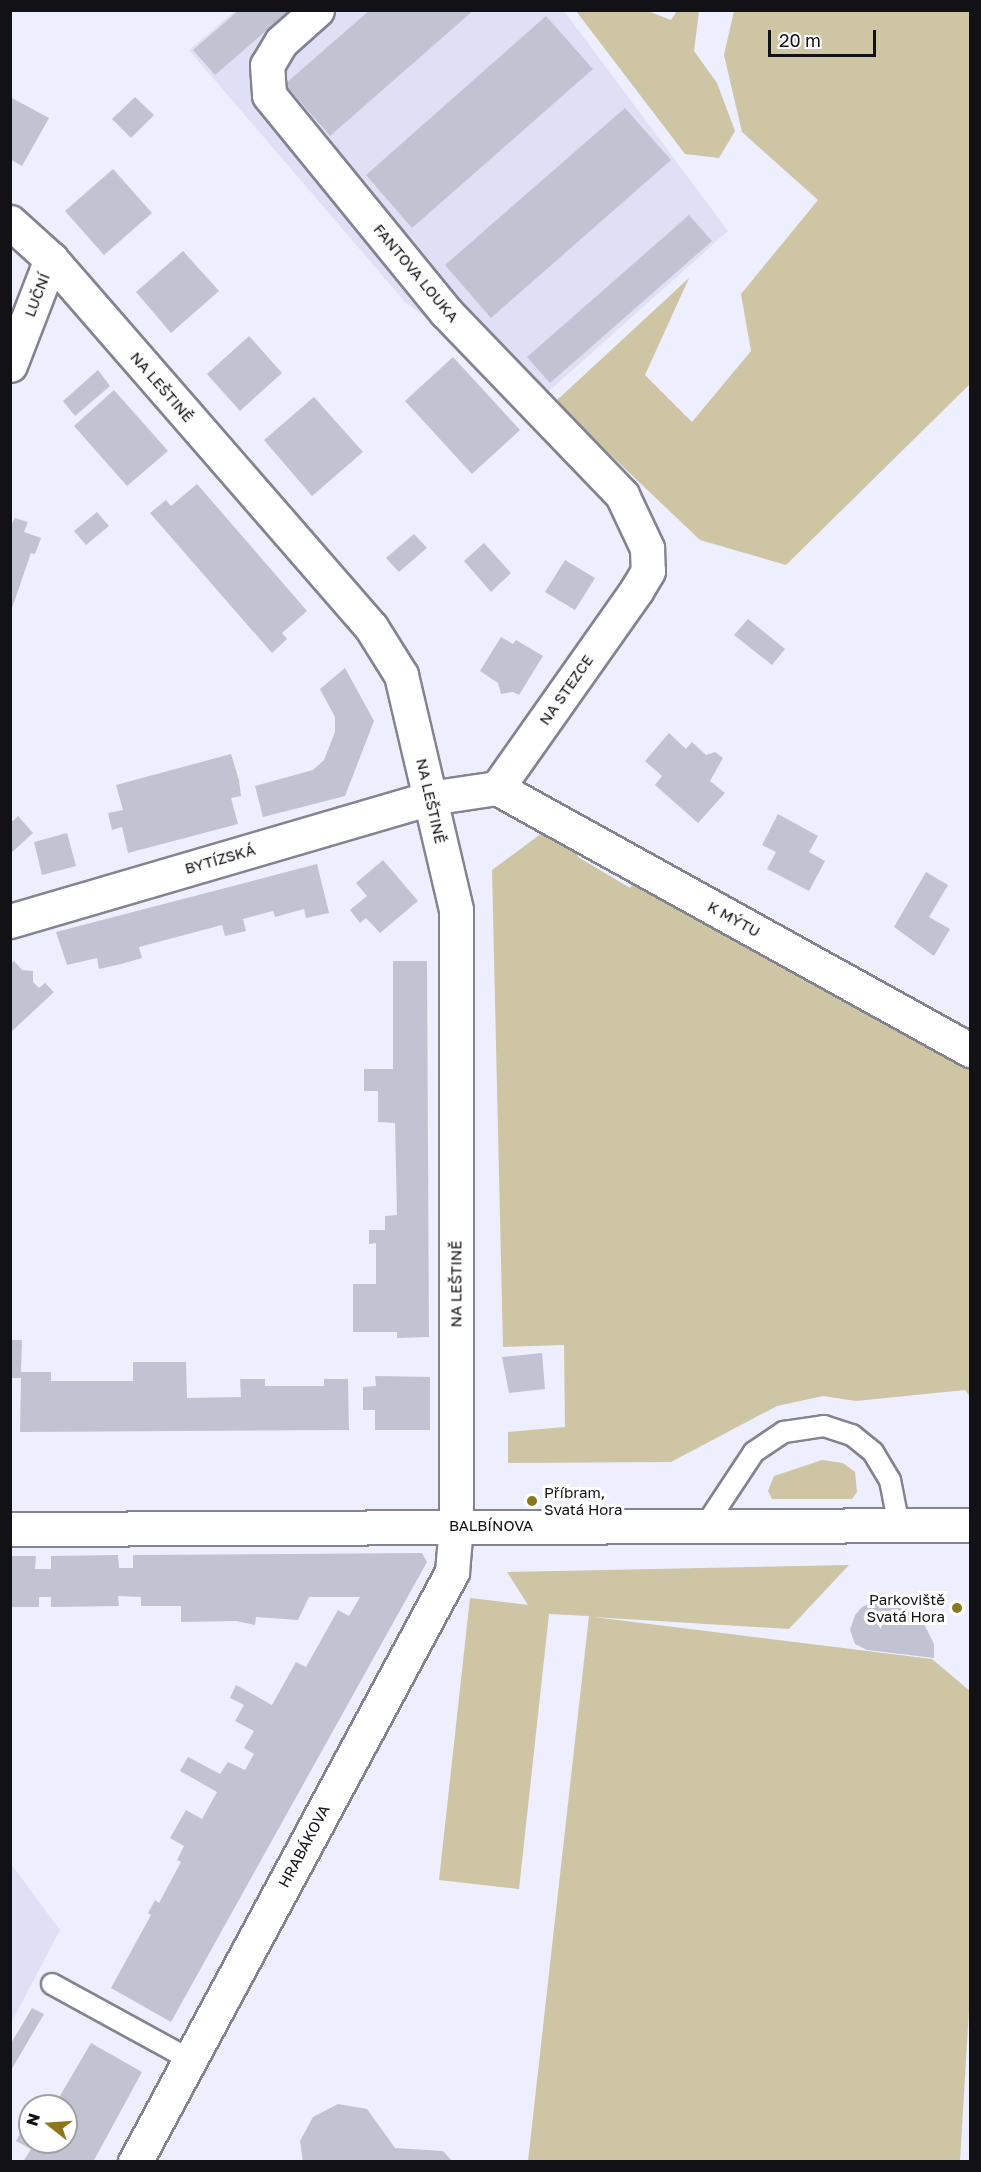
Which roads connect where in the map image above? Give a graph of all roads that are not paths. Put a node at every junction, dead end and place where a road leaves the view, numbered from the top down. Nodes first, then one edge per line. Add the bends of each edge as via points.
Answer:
1 (317, 10) edge
2 (10, 222) edge
3 (51, 259) junction
4 (10, 366) edge
5 (636, 591) joint
6 (497, 789) junction
7 (430, 798) junction
8 (10, 921) edge
9 (970, 1050) edge
10 (970, 1525) edge
11 (456, 1526) junction
12 (705, 1526) junction
13 (899, 1526) junction
14 (10, 1529) edge
15 (52, 1984) dead end
16 (189, 2060) junction
17 (135, 2162) edge

1 - 5 street, FANTOVA LOUKA via 281,42 267,65 268,95 446,312 622,495 647,548 648,571
2 - 3 street, NA LEŠTINĚ
3 - 4 street, LUČNÍ
3 - 7 street, NA LEŠTINĚ via 371,627 401,675
5 - 6 street, NA STEZCE
6 - 7 street, BYTÍZSKÁ
6 - 9 street, K MÝTU
7 - 8 street, BYTÍZSKÁ
7 - 11 street, NA LEŠTINĚ via 456,910
10 - 13 street, BALBÍNOVA
11 - 12 street, BALBÍNOVA
11 - 14 street, BALBÍNOVA
11 - 16 street, HRABÁKOVA via 452,1572
12 - 13 street, BALBÍNOVA
12 - 13 lane via 754,1452 784,1432 824,1426 852,1435 873,1452 890,1480
15 - 16 lane
16 - 17 street, HRABÁKOVA

